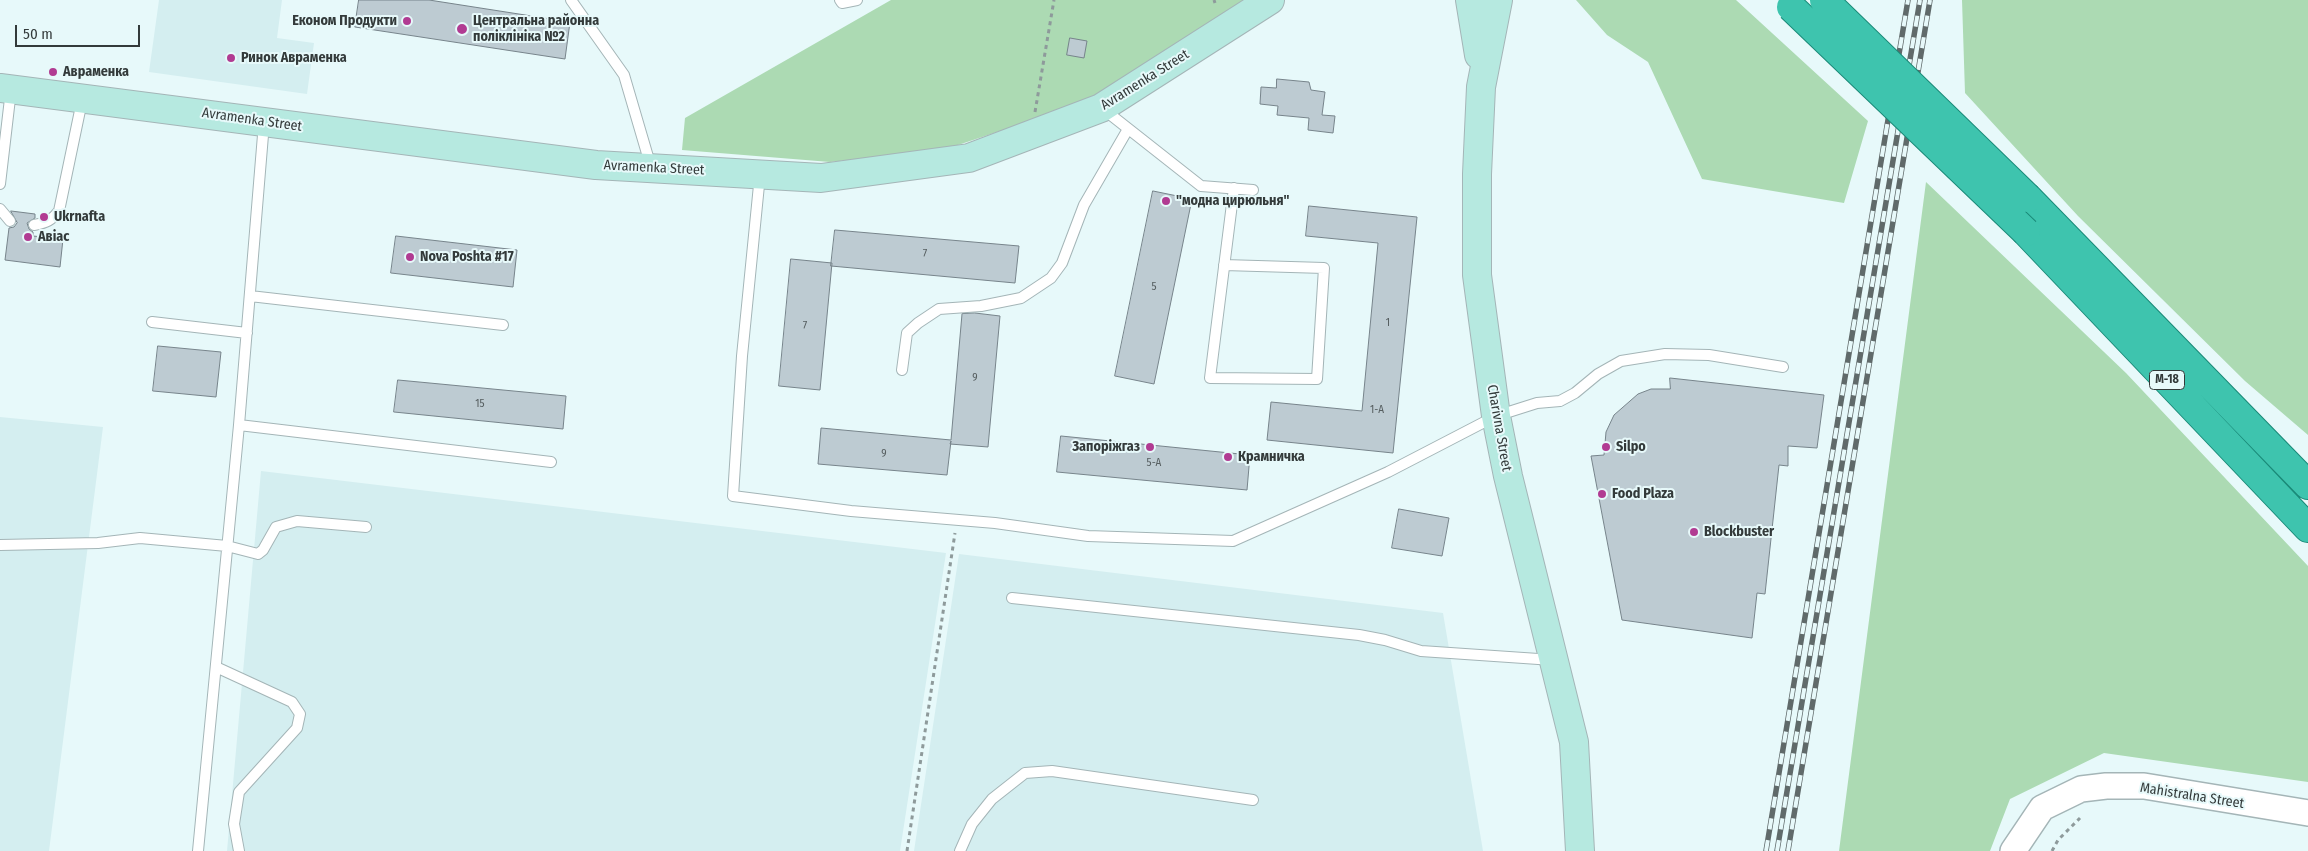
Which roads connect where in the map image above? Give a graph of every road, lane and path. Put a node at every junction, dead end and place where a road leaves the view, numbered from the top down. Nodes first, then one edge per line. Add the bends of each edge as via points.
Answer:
1 (571, 0) edge
2 (840, 0) edge
3 (857, 0) edge
4 (1054, 0) edge
5 (1270, 0) edge
6 (1470, 0) edge
7 (1498, 0) edge
8 (1824, 0) edge
9 (1786, 4) edge
10 (1481, 87) junction
11 (5, 88) edge
12 (83, 97) junction
13 (1101, 108) junction
14 (1035, 112) dead end
15 (264, 122) junction
16 (1128, 129) junction
17 (652, 168) junction
18 (760, 174) junction
19 (0, 184) edge
20 (1234, 188) junction
21 (1253, 190) dead end
22 (0, 209) edge
23 (10, 222) dead end
24 (34, 225) dead end
25 (1224, 265) junction
26 (250, 296) junction
27 (152, 322) dead end
28 (503, 325) dead end
29 (247, 333) junction
30 (1783, 367) dead end
31 (902, 370) dead end
32 (1496, 416) junction
33 (239, 425) junction
34 (552, 462) dead end
35 (2308, 486) edge
36 (957, 520) junction
37 (366, 527) dead end
38 (2308, 528) edge
39 (0, 545) edge
40 (227, 546) junction
41 (1012, 598) dead end
42 (1554, 660) junction
43 (216, 667) junction
44 (1253, 800) dead end
45 (2308, 813) edge
46 (2080, 818) dead end
47 (198, 851) edge
48 (239, 851) edge
49 (907, 851) edge
50 (960, 851) edge
51 (1580, 851) edge
52 (2013, 851) edge
53 (2052, 851) edge

1 - 17 lane via 624,75
2 - 3 lane via 842,3
4 - 14 path
5 - 13 main road, Avramenka Street
6 - 10 main road
7 - 10 main road, Charivna Street
8 - 35 highway, М-18, bridge via 2028,198
9 - 38 highway, М-18, bridge via 2026,232
10 - 32 main road, Charivna Street via 1477,275
11 - 12 main road, Avramenka Street
11 - 19 lane
12 - 15 main road, Avramenka Street
12 - 24 lane via 59,211 45,224
13 - 16 lane
13 - 18 main road, Avramenka Street via 968,158 821,178
15 - 17 main road, Avramenka Street via 596,165
15 - 26 lane
16 - 20 lane via 1201,186
16 - 31 lane via 1084,205 1062,263 1052,278 1021,298 981,306 939,309 907,333
17 - 18 main road, Avramenka Street
18 - 36 lane via 742,356 733,496
20 - 21 lane
20 - 25 lane
22 - 23 lane
25 - 25 lane via 1210,378 1317,379 1324,268
26 - 28 lane
26 - 29 lane
27 - 29 lane
29 - 33 lane
30 - 32 lane via 1709,355 1642,357 1621,361 1560,401 1537,403
32 - 36 lane via 1388,472 1233,541 1088,536
32 - 42 main road, Charivna Street
33 - 34 lane
33 - 40 lane
36 - 49 path
37 - 40 lane via 297,521 276,527 258,554
39 - 40 lane via 98,543 140,538
40 - 43 lane
41 - 42 lane via 1359,635 1421,651
42 - 51 main road, Charivna Street via 1574,742
43 - 47 lane
43 - 48 lane via 292,702 300,714 297,728 240,792 234,824
44 - 50 lane via 1052,771 1025,773 992,799 972,824
45 - 52 street, Mahistralna Street via 2144,786 2081,789 2042,808
46 - 53 path via 2058,840

